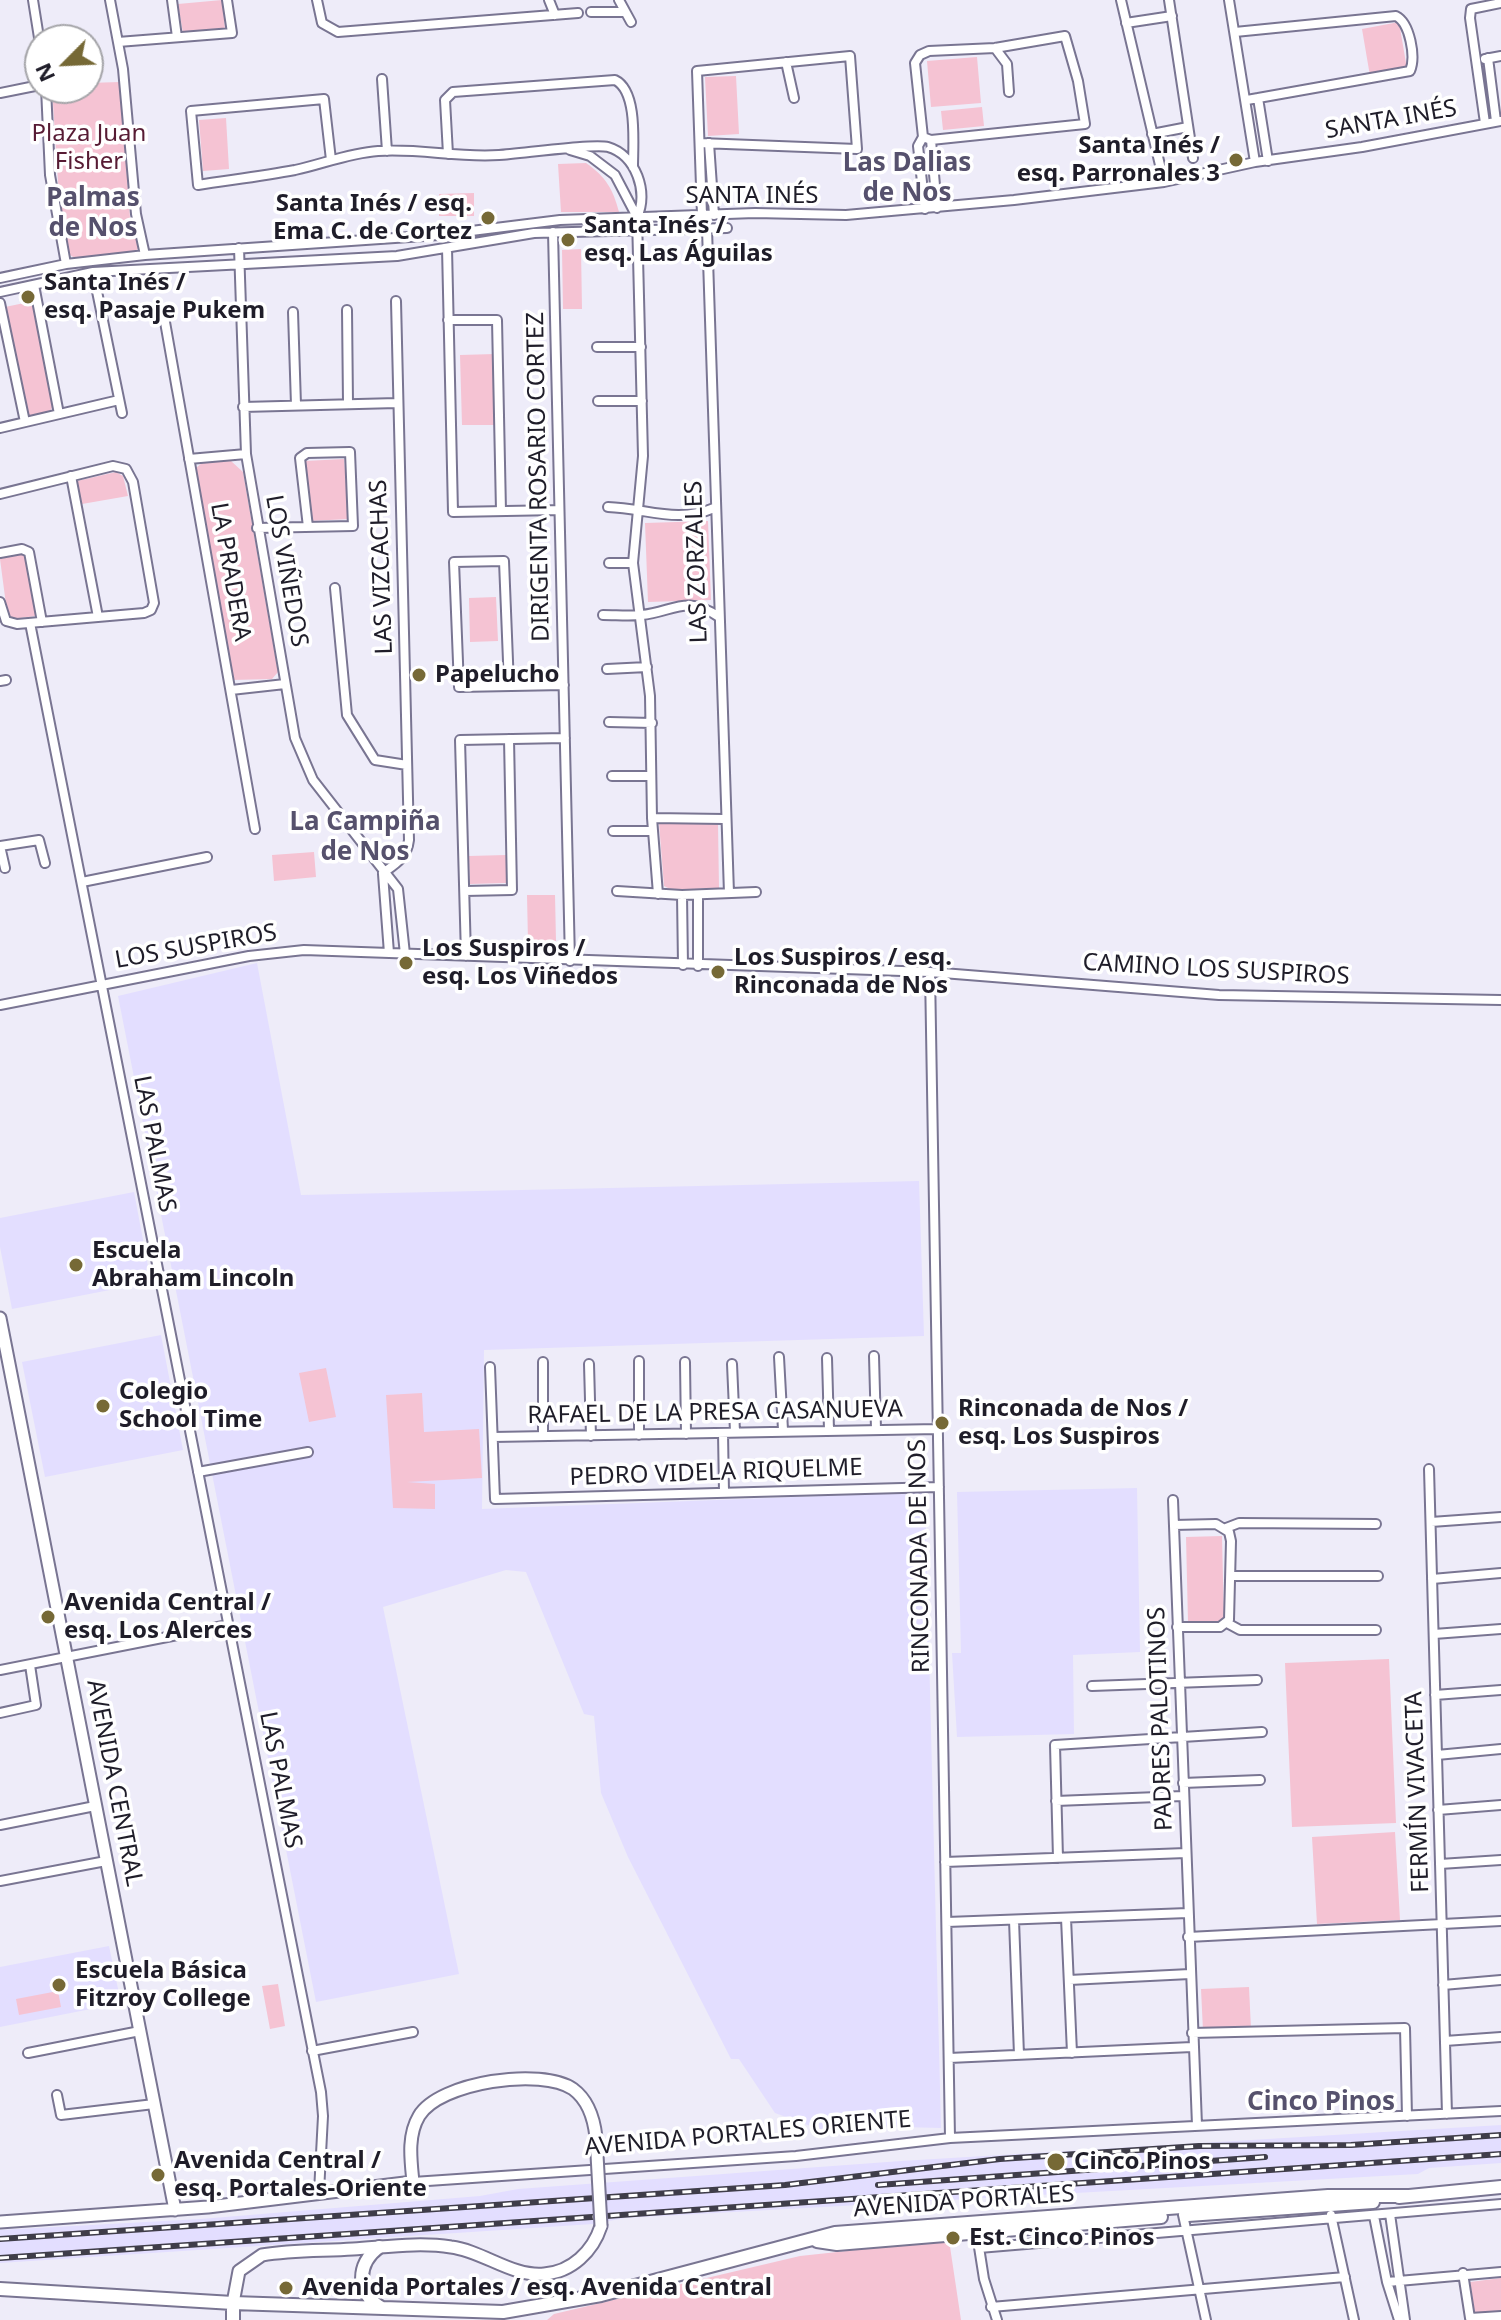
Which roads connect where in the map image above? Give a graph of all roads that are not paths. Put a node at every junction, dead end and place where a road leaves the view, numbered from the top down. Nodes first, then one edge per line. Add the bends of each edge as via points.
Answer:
1 (33, 0) edge
2 (110, 0) edge
3 (172, 0) edge
4 (227, 0) edge
5 (317, 0) edge
6 (549, 0) edge
7 (619, 0) edge
8 (1121, 0) edge
9 (1169, 0) edge
10 (1229, 0) edge
11 (1501, 3) edge
12 (591, 12) dead end
13 (625, 12) junction
14 (578, 13) dead end
15 (555, 15) junction
16 (1172, 16) junction
17 (631, 22) dead end
18 (1126, 23) junction
19 (37, 24) edge
20 (1235, 32) junction
21 (177, 37) junction
22 (118, 42) junction
23 (995, 48) junction
24 (1501, 56) edge
25 (1488, 58) junction
26 (1477, 60) junction
27 (786, 62) junction
28 (382, 79) dead end
29 (24, 88) edge
30 (1009, 92) dead end
31 (0, 93) edge
32 (794, 98) dead end
33 (1258, 98) junction
34 (1247, 100) junction
35 (47, 104) edge
36 (1498, 121) edge
37 (1485, 123) junction
38 (1188, 127) junction
39 (1152, 134) junction
40 (927, 139) junction
41 (704, 143) junction
42 (570, 150) junction
43 (387, 151) junction
44 (448, 154) junction
45 (1193, 158) dead end
46 (331, 160) junction
47 (1268, 161) junction
48 (1255, 162) junction
49 (633, 167) junction
50 (1164, 182) junction
51 (937, 208) junction
52 (925, 209) junction
53 (702, 215) junction
54 (714, 215) junction
55 (637, 217) junction
56 (727, 228) dead end
57 (707, 229) junction
58 (638, 231) junction
59 (553, 232) junction
60 (239, 248) junction
61 (447, 248) junction
62 (145, 255) junction
63 (66, 264) junction
64 (238, 265) junction
65 (93, 272) junction
66 (0, 278) edge
67 (34, 285) junction
68 (0, 292) edge
69 (396, 301) dead end
70 (0, 303) edge
71 (347, 310) dead end
72 (293, 312) dead end
73 (448, 320) junction
74 (165, 322) dead end
75 (597, 347) dead end
76 (641, 347) junction
77 (119, 400) junction
78 (598, 401) dead end
79 (642, 401) junction
80 (348, 403) junction
81 (397, 403) junction
82 (296, 405) junction
83 (243, 407) junction
84 (122, 413) dead end
85 (59, 414) junction
86 (25, 422) junction
87 (0, 428) edge
88 (246, 454) junction
89 (189, 459) junction
90 (71, 476) junction
91 (0, 494) edge
92 (608, 507) dead end
93 (714, 508) junction
94 (638, 509) junction
95 (559, 510) junction
96 (501, 511) junction
97 (308, 527) junction
98 (257, 528) junction
99 (0, 553) edge
100 (609, 563) dead end
101 (633, 563) junction
102 (335, 588) dead end
103 (0, 602) edge
104 (603, 615) dead end
105 (641, 615) junction
106 (98, 617) junction
107 (719, 617) junction
108 (42, 622) junction
109 (30, 623) junction
110 (647, 667) junction
111 (607, 669) dead end
112 (285, 684) junction
113 (564, 685) junction
114 (509, 686) junction
115 (231, 690) junction
116 (609, 722) dead end
117 (652, 723) junction
118 (565, 738) junction
119 (509, 739) junction
120 (407, 765) junction
121 (612, 776) dead end
122 (651, 776) junction
123 (652, 818) junction
124 (724, 819) junction
125 (255, 829) dead end
126 (613, 831) dead end
127 (653, 831) junction
128 (0, 846) edge
129 (207, 857) dead end
130 (45, 863) dead end
131 (5, 868) dead end
132 (383, 873) junction
133 (82, 882) junction
134 (465, 891) junction
135 (617, 891) dead end
136 (756, 892) dead end
137 (729, 893) junction
138 (658, 894) junction
139 (682, 895) junction
140 (698, 895) junction
141 (389, 953) junction
142 (405, 954) junction
143 (466, 956) junction
144 (570, 961) junction
145 (683, 965) junction
146 (698, 966) junction
147 (930, 972) junction
148 (102, 985) junction
149 (1501, 1000) edge
150 (0, 1005) edge
151 (0, 1318) edge
152 (874, 1356) dead end
153 (779, 1357) dead end
154 (827, 1358) dead end
155 (639, 1361) dead end
156 (543, 1362) dead end
157 (685, 1362) dead end
158 (589, 1364) dead end
159 (732, 1364) dead end
160 (490, 1367) dead end
161 (876, 1429) junction
162 (938, 1429) junction
163 (783, 1430) junction
164 (829, 1430) junction
165 (735, 1432) junction
166 (723, 1433) junction
167 (686, 1434) junction
168 (639, 1435) junction
169 (543, 1436) junction
170 (591, 1436) junction
171 (493, 1437) junction
172 (308, 1452) dead end
173 (1429, 1469) dead end
174 (198, 1472) junction
175 (939, 1487) junction
176 (724, 1492) junction
177 (1173, 1500) dead end
178 (1501, 1517) edge
179 (1431, 1522) junction
180 (1376, 1524) dead end
181 (1174, 1525) junction
182 (1226, 1528) junction
183 (1501, 1573) edge
184 (1231, 1576) junction
185 (1378, 1576) dead end
186 (1432, 1579) junction
187 (1227, 1623) junction
188 (228, 1625) junction
189 (1177, 1627) junction
190 (1501, 1629) edge
191 (1376, 1630) dead end
192 (1434, 1634) junction
193 (67, 1658) junction
194 (30, 1665) junction
195 (0, 1670) edge
196 (1257, 1680) dead end
197 (1179, 1683) junction
198 (1092, 1686) dead end
199 (1501, 1690) edge
200 (1435, 1695) junction
201 (0, 1713) edge
202 (1262, 1732) dead end
203 (1181, 1735) junction
204 (1501, 1749) edge
205 (1437, 1755) junction
206 (1260, 1780) dead end
207 (1183, 1783) junction
208 (1183, 1796) junction
209 (1056, 1801) junction
210 (1501, 1805) edge
211 (95, 1806) junction
212 (1438, 1810) junction
213 (0, 1825) edge
214 (1186, 1853) junction
215 (1058, 1858) junction
216 (1501, 1860) edge
217 (106, 1861) junction
218 (945, 1862) junction
219 (1440, 1864) junction
220 (0, 1881) edge
221 (1188, 1913) junction
222 (1066, 1918) junction
223 (1014, 1920) junction
224 (1501, 1921) edge
225 (947, 1922) junction
226 (1442, 1925) junction
227 (1188, 1937) junction
228 (1190, 1974) junction
229 (1069, 1980) junction
230 (1501, 1980) edge
231 (1443, 1985) junction
232 (140, 2031) junction
233 (413, 2032) dead end
234 (1192, 2033) junction
235 (1501, 2037) edge
236 (1445, 2041) junction
237 (1192, 2047) junction
238 (312, 2051) junction
239 (28, 2053) dead end
240 (1072, 2053) junction
241 (1019, 2055) junction
242 (949, 2058) junction
243 (57, 2095) dead end
244 (154, 2104) junction
245 (1501, 2111) edge
246 (1447, 2114) junction
247 (1407, 2116) junction
248 (1197, 2125) junction
249 (950, 2138) junction
250 (413, 2182) junction
251 (1501, 2187) edge
252 (319, 2192) junction
253 (1328, 2201) junction
254 (1501, 2204) edge
255 (175, 2210) junction
256 (1390, 2214) junction
257 (1183, 2215) junction
258 (1374, 2216) junction
259 (1332, 2219) junction
260 (0, 2222) edge
261 (976, 2227) junction
262 (1186, 2231) junction
263 (379, 2247) junction
264 (979, 2248) junction
265 (1501, 2272) edge
266 (1463, 2273) junction
267 (1345, 2277) junction
268 (1401, 2281) junction
269 (1387, 2282) junction
270 (0, 2289) edge
271 (1199, 2289) junction
272 (233, 2303) junction
273 (991, 2307) junction
274 (384, 2309) junction
275 (1501, 2316) edge
276 (233, 2320) edge
277 (997, 2320) edge
278 (1206, 2320) edge
279 (1354, 2320) edge
280 (1399, 2320) edge
281 (1405, 2320) edge

1 - 19 street
2 - 22 street
3 - 21 street
4 - 21 street via 232,33
5 - 15 street via 322,23 338,32
6 - 15 street
7 - 13 street
8 - 18 street
9 - 16 street
10 - 20 street
11 - 26 street via 1471,9
12 - 13 street
13 - 17 street
14 - 15 street
16 - 18 street
16 - 38 street
18 - 39 street
20 - 33 street via 1396,16 1406,22 1410,71
20 - 34 street
21 - 22 street
22 - 62 street
23 - 30 street via 1007,64
23 - 40 street via 920,55 915,63
23 - 40 street via 1065,36 1085,124
24 - 25 street
25 - 26 street
25 - 36 street
26 - 37 street
27 - 32 street
27 - 41 street via 697,71
27 - 41 street via 850,56 857,149
28 - 43 street
29 - 31 street
33 - 34 street
33 - 47 street
34 - 48 street
35 - 63 street via 50,175
36 - 37 street, SANTA INÉS
37 - 47 street, SANTA INÉS
38 - 39 street
38 - 45 street
39 - 50 street
40 - 51 street
40 - 52 street via 918,146
41 - 53 street
41 - 54 street
42 - 44 street
42 - 49 street via 610,148
42 - 55 street via 590,156 615,175
43 - 44 street
43 - 46 street
44 - 49 street via 445,100 453,92 615,80 629,97
46 - 46 street via 324,99 191,111 198,185
47 - 48 street, SANTA INÉS
48 - 50 street, SANTA INÉS
49 - 55 street via 641,207
50 - 51 street, SANTA INÉS
51 - 52 street, SANTA INÉS
52 - 54 street, SANTA INÉS
53 - 54 street, SANTA INÉS
53 - 55 street, SANTA INÉS
55 - 58 street
55 - 60 street, SANTA INÉS
56 - 57 street, SANTA INÉS
57 - 58 street, SANTA INÉS
57 - 93 street, LAS ZORZALES
58 - 59 street, SANTA INÉS
58 - 76 street
59 - 61 street, SANTA INÉS
59 - 95 street, DIRIGENTA ROSARIO CORTEZ
60 - 62 street, SANTA INÉS
60 - 64 street, LOS VIÑEDOS
61 - 64 street, SANTA INÉS
61 - 73 street
62 - 63 street, SANTA INÉS
63 - 66 street, SANTA INÉS
64 - 65 street, SANTA INÉS
64 - 83 street, LOS VIÑEDOS
65 - 67 street, SANTA INÉS
65 - 77 street
67 - 68 street, SANTA INÉS
67 - 85 street
69 - 81 street, LAS VIZCACHAS
70 - 86 street
71 - 80 street
72 - 82 street
73 - 96 street via 497,320
73 - 96 street via 453,512
74 - 89 street, LA PRADERA
75 - 76 street
76 - 79 street
77 - 84 street
77 - 85 street
78 - 79 street
79 - 94 street
80 - 81 street
80 - 82 street
81 - 120 street, LAS VIZCACHAS
82 - 83 street
83 - 88 street, LOS VIÑEDOS
85 - 86 street
86 - 87 street
88 - 89 street
88 - 98 street, LOS VIÑEDOS
89 - 115 street, LA PRADERA
90 - 91 street
90 - 106 street
90 - 106 street via 120,466 133,482 154,605 147,612
92 - 94 street
93 - 94 street via 680,518
93 - 107 street, LAS ZORZALES
94 - 101 street
95 - 96 street
95 - 113 street, DIRIGENTA ROSARIO CORTEZ
97 - 97 street via 353,526 350,452 307,453 300,458
97 - 98 street
98 - 112 street, LOS VIÑEDOS
99 - 108 street via 29,552
100 - 101 street
101 - 105 street
102 - 120 street via 347,715 375,760
103 - 109 street via 8,622
104 - 105 street
105 - 107 street via 683,605
105 - 110 street
106 - 108 street
107 - 124 street, LAS ZORZALES
108 - 109 street
109 - 133 street, LAS PALMAS
110 - 111 street
110 - 117 street
112 - 115 street
112 - 132 street, LOS VIÑEDOS via 297,747 308,772
113 - 114 street
113 - 118 street, DIRIGENTA ROSARIO CORTEZ
114 - 114 street via 504,561 454,562 459,687
115 - 125 street, LA PRADERA
116 - 117 street
117 - 122 street
118 - 119 street
118 - 144 street, DIRIGENTA ROSARIO CORTEZ
119 - 134 street via 512,890
119 - 134 street via 460,740
120 - 132 street, LAS VIZCACHAS via 407,851
121 - 122 street
122 - 123 street
123 - 124 street
123 - 127 street
124 - 137 street, LAS ZORZALES
126 - 127 street
127 - 138 street
128 - 130 street via 39,840
128 - 131 street
129 - 133 street
132 - 141 street
132 - 142 street, LOS VIÑEDOS via 401,897
133 - 148 street, LAS PALMAS
134 - 143 street
135 - 138 street
136 - 137 street
137 - 140 street
138 - 139 street
139 - 140 street
139 - 145 street
140 - 146 street
141 - 142 street, LOS SUSPIROS
141 - 148 street, LOS SUSPIROS via 267,952
142 - 143 street, LOS SUSPIROS
143 - 144 street, LOS SUSPIROS
144 - 145 street, LOS SUSPIROS
145 - 146 street, LOS SUSPIROS
146 - 147 street, LOS SUSPIROS
147 - 149 street, CAMINO LOS SUSPIROS via 1219,995
147 - 162 street, RINCONADA DE NOS
148 - 150 street, LOS SUSPIROS
148 - 174 street, LAS PALMAS
151 - 193 street, AVENIDA CENTRAL
152 - 161 street
153 - 163 street
154 - 164 street
155 - 168 street
156 - 169 street
157 - 167 street
158 - 170 street
159 - 165 street
160 - 171 street
161 - 162 street, RAFAEL DE LA PRESA CASANUEVA
161 - 164 street, RAFAEL DE LA PRESA CASANUEVA
162 - 175 street, RINCONADA DE NOS
163 - 164 street, RAFAEL DE LA PRESA CASANUEVA
163 - 165 street, RAFAEL DE LA PRESA CASANUEVA
165 - 166 street, RAFAEL DE LA PRESA CASANUEVA
166 - 167 street, RAFAEL DE LA PRESA CASANUEVA
166 - 176 street
167 - 168 street, RAFAEL DE LA PRESA CASANUEVA
168 - 170 street, RAFAEL DE LA PRESA CASANUEVA
169 - 170 street, RAFAEL DE LA PRESA CASANUEVA
169 - 171 street, RAFAEL DE LA PRESA CASANUEVA
171 - 176 street, PEDRO VIDELA RIQUELME via 495,1499
172 - 174 street
173 - 179 street, FERMÍN VIVACETA
174 - 188 street, LAS PALMAS
175 - 176 street, PEDRO VIDELA RIQUELME
175 - 218 street, RINCONADA DE NOS
177 - 181 street, PADRES PALOTINOS
178 - 179 street
179 - 186 street, FERMÍN VIVACETA
180 - 182 street via 1239,1523
181 - 182 street
181 - 189 street, PADRES PALOTINOS
182 - 184 street via 1231,1536
183 - 186 street
184 - 185 street
184 - 187 street
186 - 192 street, FERMÍN VIVACETA
187 - 189 street
187 - 191 street via 1240,1630
188 - 193 street
188 - 238 street, LAS PALMAS
189 - 197 street, PADRES PALOTINOS
190 - 192 street
192 - 200 street, FERMÍN VIVACETA
193 - 194 street
193 - 211 street, AVENIDA CENTRAL
194 - 195 street
194 - 201 street via 36,1705
196 - 197 street
197 - 198 street
197 - 203 street, PADRES PALOTINOS
199 - 200 street
200 - 205 street, FERMÍN VIVACETA
202 - 203 street
203 - 207 street, PADRES PALOTINOS
203 - 209 street via 1055,1745
204 - 205 street
205 - 212 street, FERMÍN VIVACETA
206 - 207 street
207 - 208 street, PADRES PALOTINOS
208 - 209 street
208 - 214 street, PADRES PALOTINOS
209 - 215 street
210 - 212 street
211 - 213 street
211 - 217 street, AVENIDA CENTRAL
212 - 219 street, FERMÍN VIVACETA
214 - 215 street
214 - 221 street, PADRES PALOTINOS
215 - 218 street
216 - 219 street
217 - 220 street
217 - 232 street, AVENIDA CENTRAL
218 - 225 street, RINCONADA DE NOS
219 - 226 street, FERMÍN VIVACETA
221 - 222 street
221 - 227 street, PADRES PALOTINOS
222 - 223 street
222 - 229 street
223 - 225 street
223 - 241 street
224 - 226 street
225 - 242 street, RINCONADA DE NOS
226 - 227 street
226 - 231 street, FERMÍN VIVACETA
227 - 228 street, PADRES PALOTINOS
228 - 229 street
228 - 234 street, PADRES PALOTINOS
229 - 240 street
230 - 231 street
231 - 236 street, FERMÍN VIVACETA
232 - 239 street
232 - 244 street, AVENIDA CENTRAL
233 - 238 street
234 - 237 street, PADRES PALOTINOS
234 - 247 street via 1405,2028
235 - 236 street
236 - 246 street, FERMÍN VIVACETA
237 - 240 street
237 - 248 street, PADRES PALOTINOS
238 - 252 street, LAS PALMAS via 323,2116
240 - 241 street
241 - 242 street
242 - 249 street, RINCONADA DE NOS
243 - 244 street via 61,2115
244 - 255 street, AVENIDA CENTRAL
245 - 246 street, AVENIDA PORTALES ORIENTE
246 - 247 street, AVENIDA PORTALES ORIENTE
247 - 248 street, AVENIDA PORTALES ORIENTE
248 - 249 street, AVENIDA PORTALES ORIENTE
249 - 250 street, AVENIDA PORTALES ORIENTE via 796,2156
250 - 252 street, AVENIDA PORTALES ORIENTE
250 - 263 street, bridge via 416,2122 431,2102 460,2088 528,2080 563,2084 586,2104 596,2137 601,2226 579,2260 544,2274 525,2273 451,2246
251 - 253 main road, AVENIDA PORTALES
252 - 255 street, AVENIDA PORTALES ORIENTE
253 - 257 main road, AVENIDA PORTALES
253 - 259 street
253 - 261 main road, AVENIDA PORTALES
254 - 256 street, AVENIDA PORTALES
255 - 260 street, AVENIDA PORTALES ORIENTE
256 - 258 street, AVENIDA PORTALES
256 - 268 street
257 - 261 main road, AVENIDA PORTALES
257 - 262 street
258 - 259 street, AVENIDA PORTALES
258 - 269 street
259 - 262 street, AVENIDA PORTALES
259 - 267 street
261 - 264 street
261 - 274 main road, AVENIDA PORTALES via 837,2244 814,2241 536,2308
262 - 264 street, AVENIDA PORTALES
262 - 271 street
263 - 272 street via 262,2255 239,2271
263 - 274 main road via 364,2263 362,2283 369,2299
264 - 273 street
265 - 266 street
266 - 268 street
266 - 275 street via 1470,2318
267 - 271 street
267 - 279 street
268 - 269 street
268 - 281 street
269 - 280 street
270 - 272 main road, AVENIDA PORTALES
271 - 273 street
271 - 278 street
272 - 274 main road, AVENIDA PORTALES
272 - 276 main road
273 - 277 street

